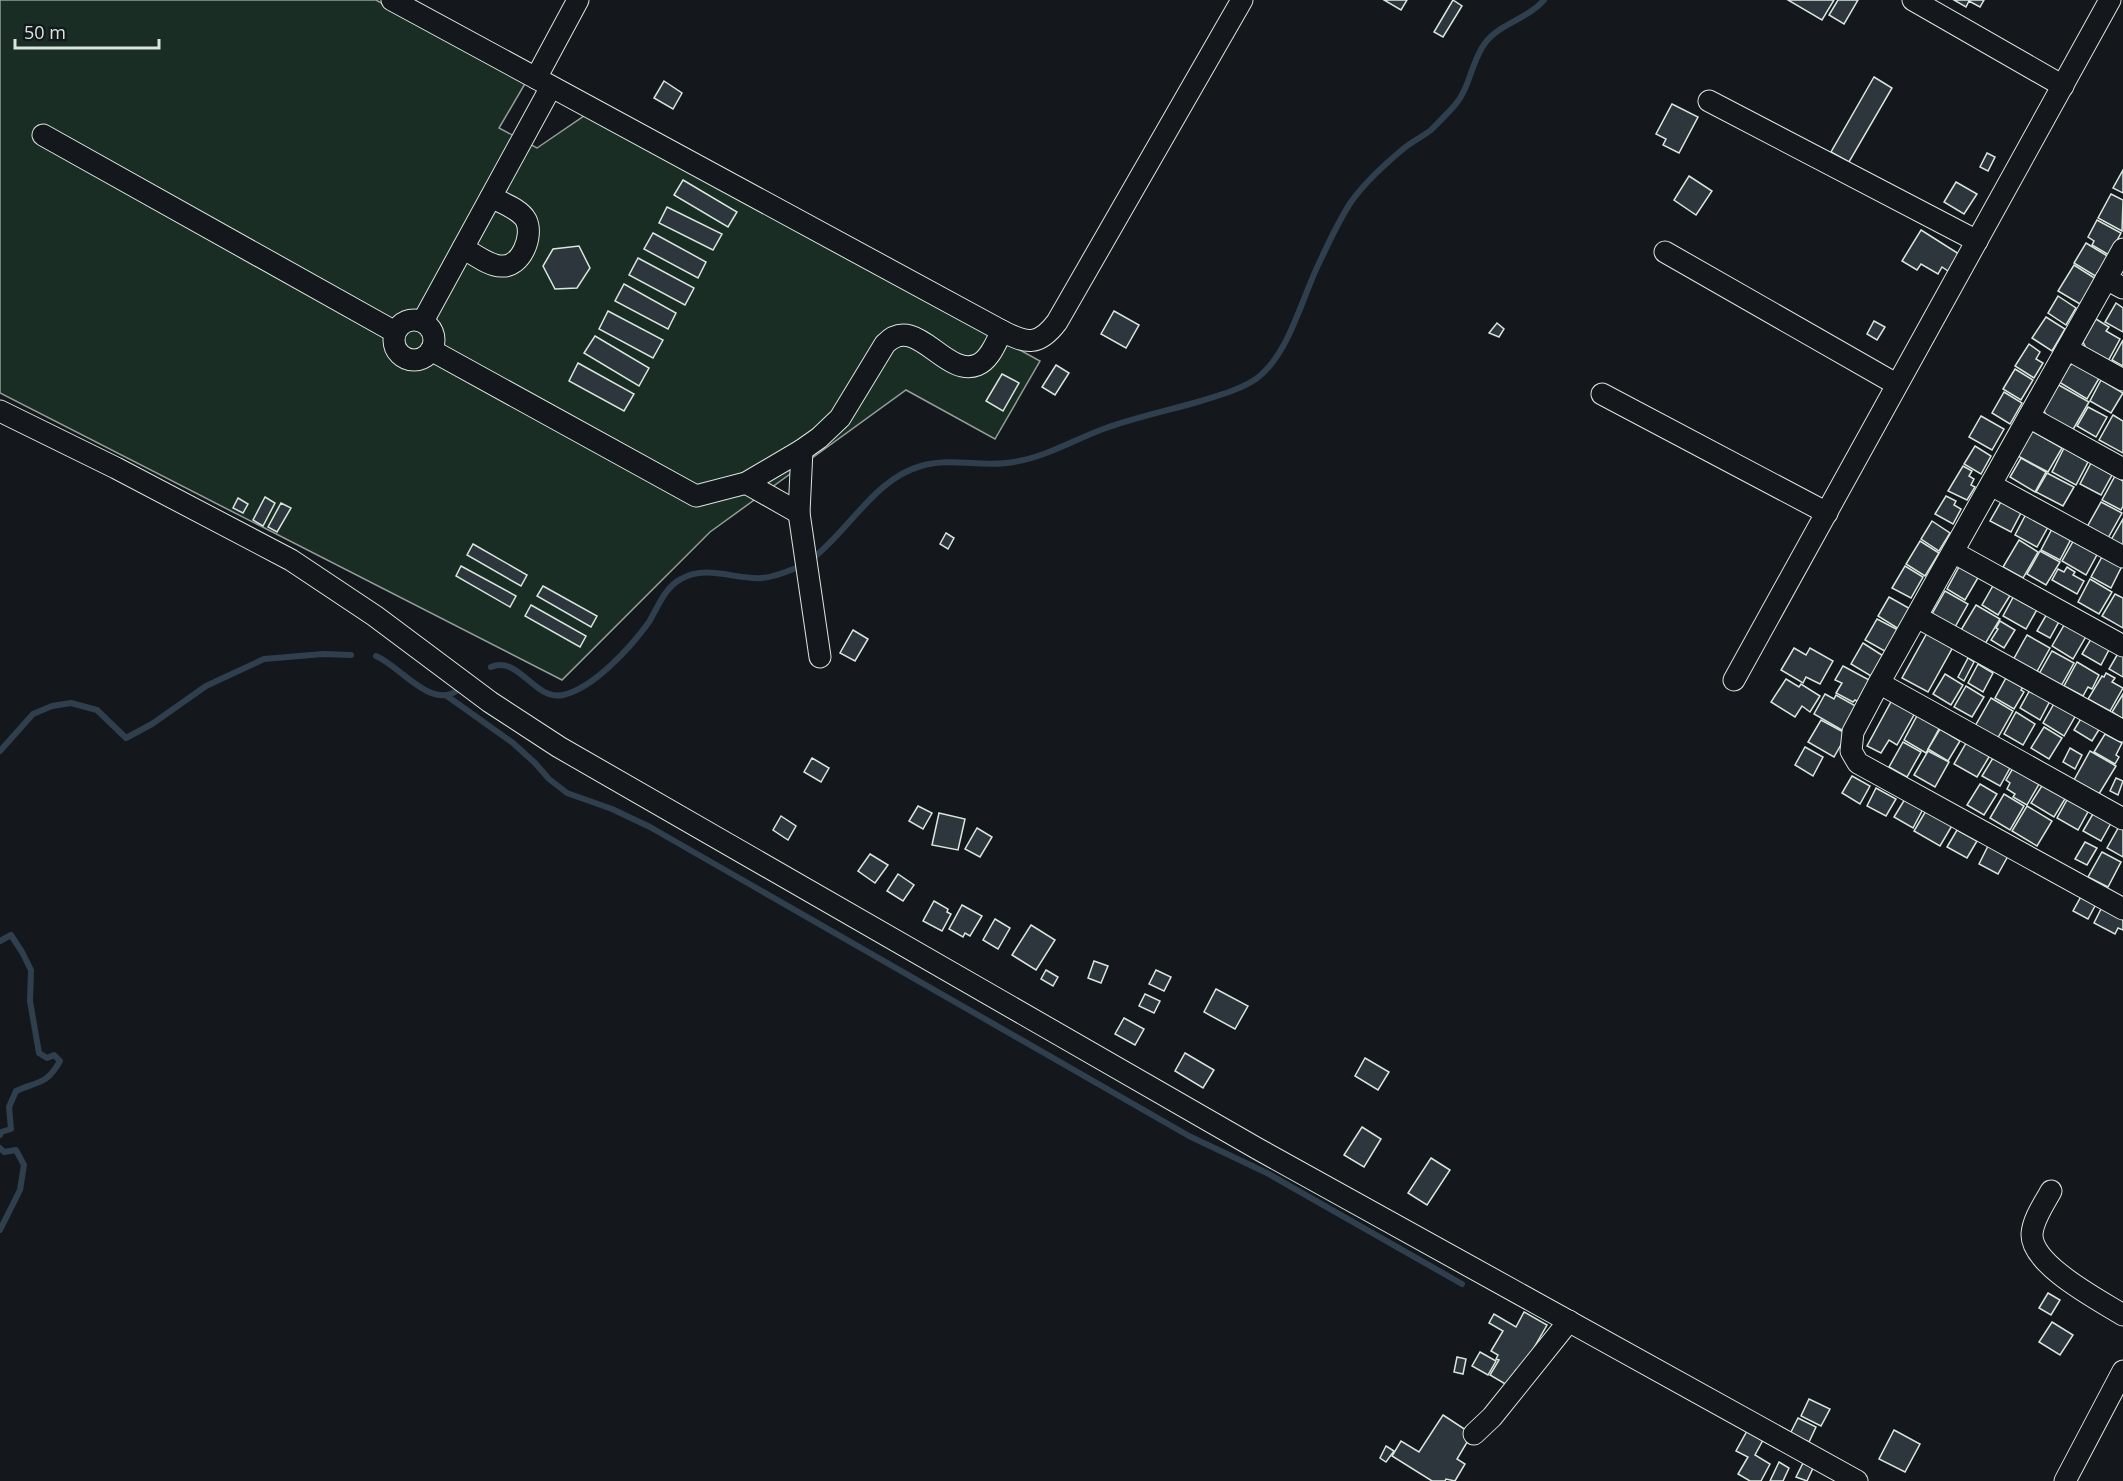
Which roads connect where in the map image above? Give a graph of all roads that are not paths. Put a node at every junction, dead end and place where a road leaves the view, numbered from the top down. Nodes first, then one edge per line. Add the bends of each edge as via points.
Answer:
1 (392, 0) edge
2 (578, 0) edge
3 (1242, 0) edge
4 (1913, 0) edge
5 (2110, 0) edge
6 (543, 83) junction
7 (2063, 86) junction
8 (1709, 101) dead end
9 (43, 135) dead end
10 (491, 197) junction
11 (1977, 241) junction
12 (463, 248) junction
13 (2123, 249) edge
14 (1665, 252) dead end
15 (2115, 283) edge
16 (423, 321) junction
17 (1002, 331) junction
18 (395, 332) junction
19 (2067, 348) junction
20 (431, 351) junction
21 (2123, 380) edge
22 (1896, 384) junction
23 (1602, 394) dead end
24 (0, 411) edge
25 (2029, 417) junction
26 (802, 450) junction
27 (2123, 469) edge
28 (746, 483) junction
29 (1990, 485) junction
30 (799, 513) junction
31 (1827, 513) junction
32 (1953, 552) junction
33 (2123, 557) edge
34 (1917, 617) junction
35 (2123, 646) edge
36 (820, 657) dead end
37 (1734, 680) dead end
38 (1879, 683) junction
39 (2123, 731) edge
40 (2123, 819) edge
41 (2123, 909) edge
42 (2051, 1191) dead end
43 (2123, 1315) edge
44 (1569, 1321) junction
45 (2123, 1371) edge
46 (1474, 1434) dead end
47 (1857, 1481) edge
48 (2065, 1481) edge

1 - 6 street
2 - 6 street
3 - 17 street via 1057,322 1043,337 1033,341
4 - 7 street
5 - 7 street
6 - 10 street
6 - 17 street
7 - 11 street
8 - 11 street
9 - 18 street
10 - 12 street
10 - 12 street via 522,215 529,231 526,245 512,264 502,267
11 - 22 street
12 - 16 street
13 - 15 street
14 - 22 street
15 - 19 street
16 - 18 street via 404,322
16 - 20 street via 434,338
17 - 26 street via 987,357 966,367 912,337 893,336 840,418
18 - 20 street via 396,352 407,360 421,359
19 - 21 street
19 - 25 street
20 - 28 street via 696,496
22 - 31 street
23 - 31 street
24 - 44 street via 291,560 559,747 1258,1149
25 - 27 street
25 - 29 street
26 - 28 street
26 - 30 street
28 - 30 street
29 - 32 street
29 - 33 street
30 - 36 street
31 - 37 street
32 - 34 street
32 - 35 street
34 - 38 street
34 - 39 street
38 - 40 street
38 - 41 street via 1853,732 1851,751 1858,763
42 - 43 street via 2033,1226 2036,1248 2062,1275
44 - 46 street
44 - 47 street
45 - 48 street

